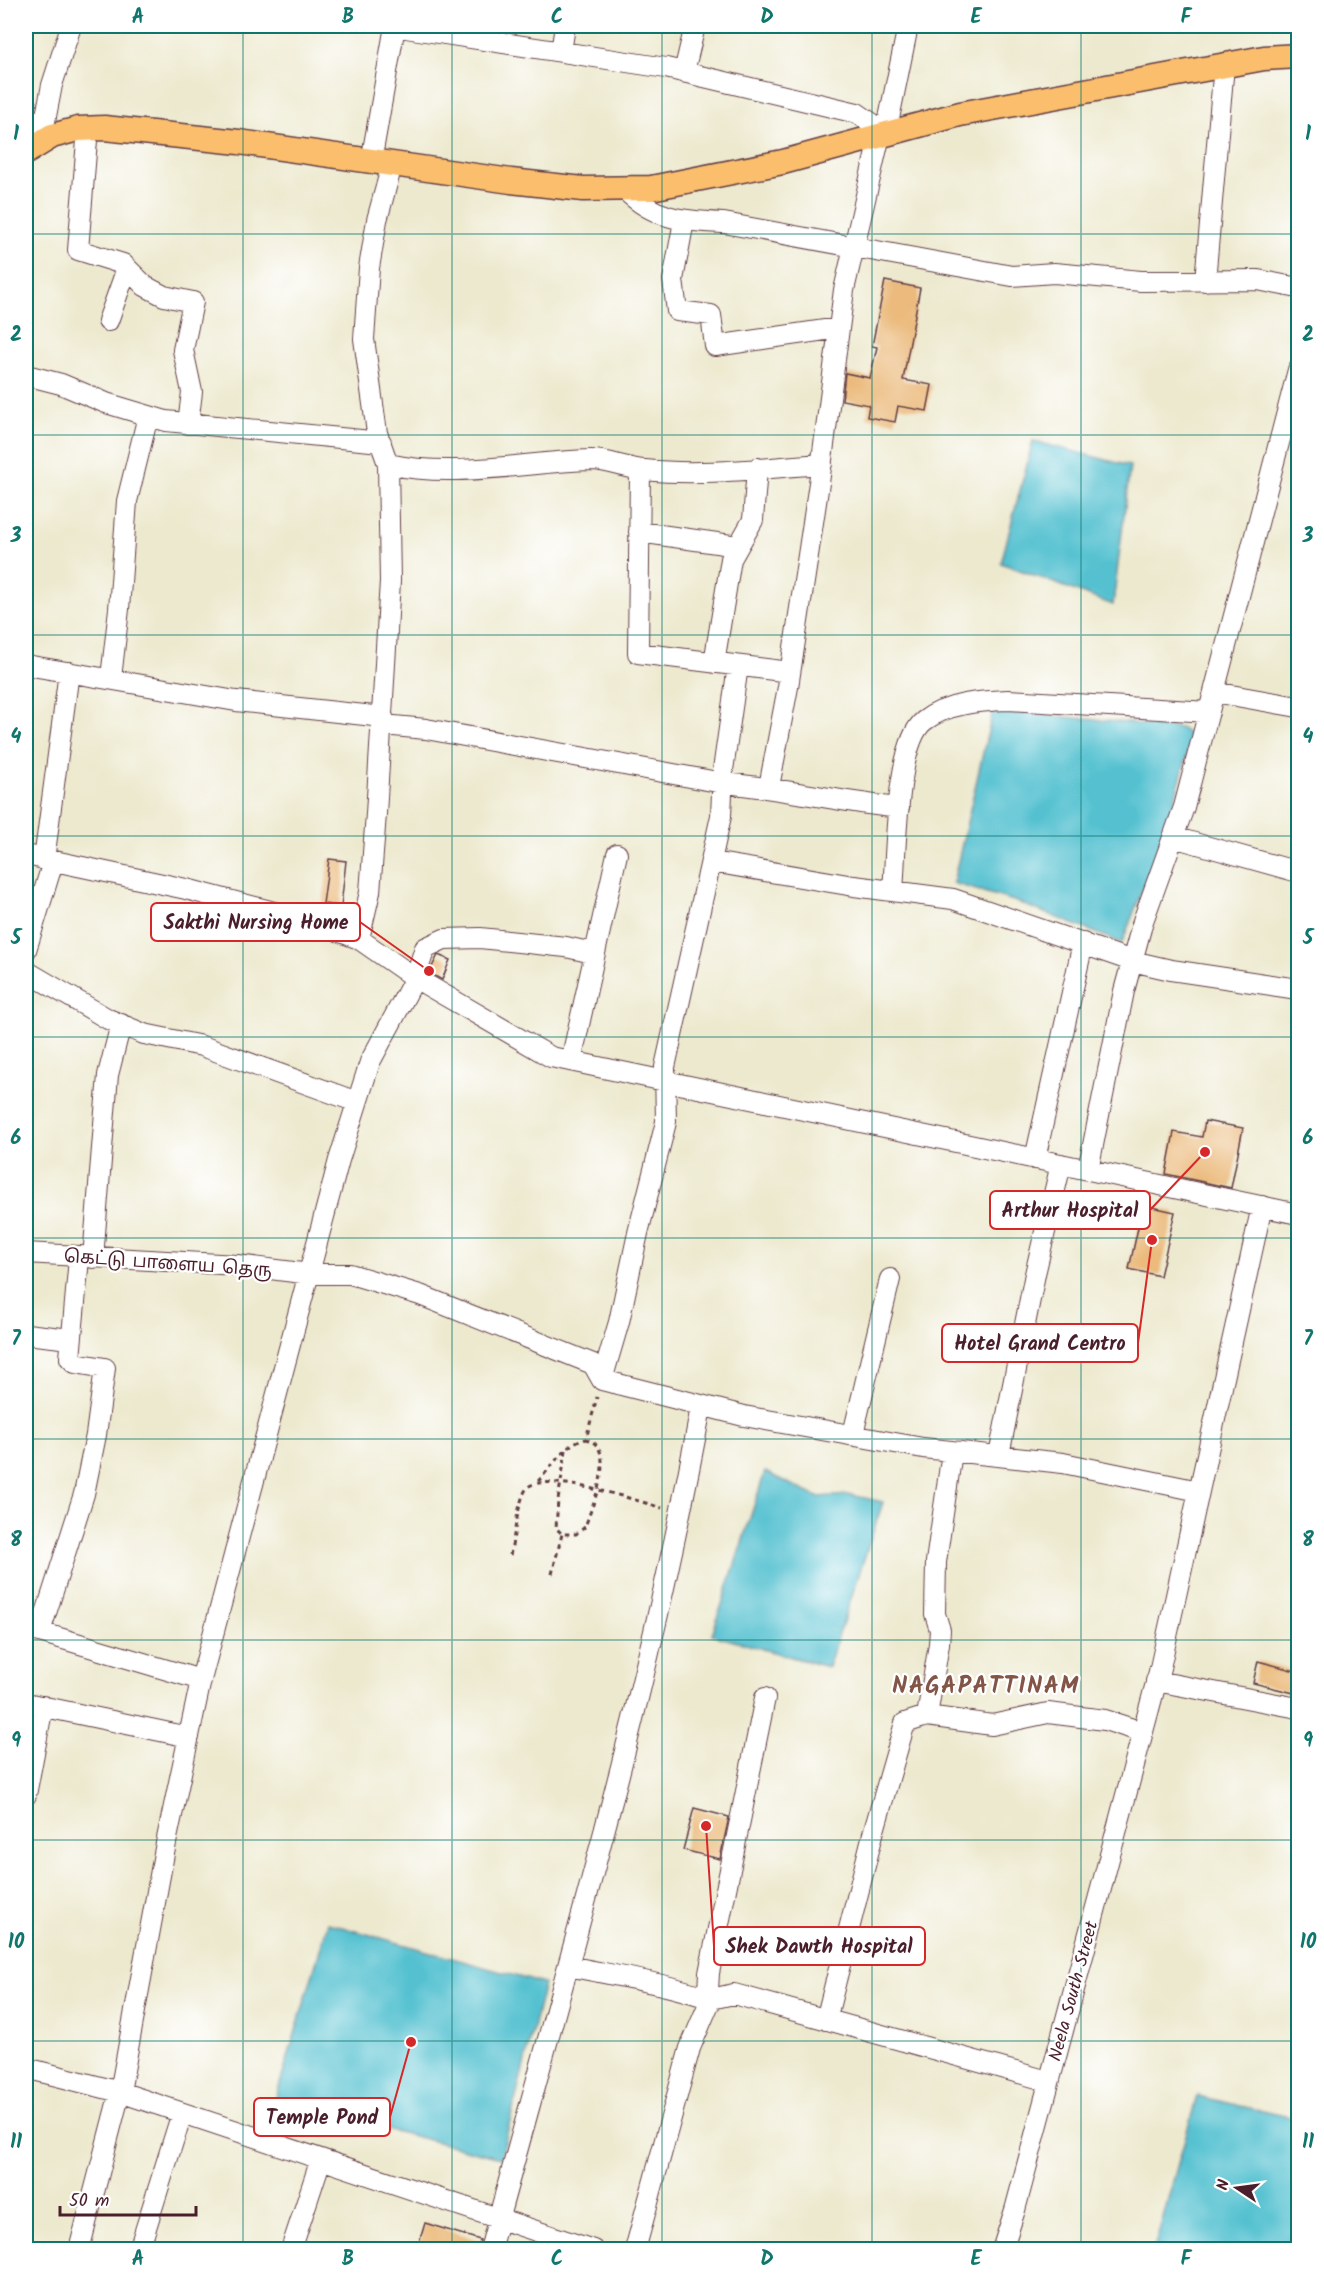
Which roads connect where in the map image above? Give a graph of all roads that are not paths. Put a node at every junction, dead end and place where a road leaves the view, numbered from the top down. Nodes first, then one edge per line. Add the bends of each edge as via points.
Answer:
1 (71, 26) edge
2 (394, 26) edge
3 (565, 26) edge
4 (694, 26) edge
5 (908, 26) edge
6 (561, 52) junction
7 (1299, 56) edge
8 (1224, 65) junction
9 (684, 72) junction
10 (26, 118) edge
11 (88, 128) junction
12 (883, 134) junction
13 (37, 140) edge
14 (381, 164) junction
15 (624, 189) junction
16 (684, 221) junction
17 (855, 245) junction
18 (127, 268) junction
19 (1205, 281) junction
20 (1299, 288) edge
21 (108, 321) dead end
22 (839, 328) junction
23 (1299, 370) edge
24 (26, 375) edge
25 (148, 416) junction
26 (188, 424) junction
27 (1290, 441) edge
28 (381, 442) junction
29 (388, 464) junction
30 (822, 464) junction
31 (757, 468) junction
32 (640, 470) junction
33 (639, 532) junction
34 (738, 546) junction
35 (714, 663) junction
36 (26, 665) edge
37 (738, 666) junction
38 (69, 672) junction
39 (790, 672) junction
40 (111, 678) junction
41 (1214, 692) junction
42 (1299, 707) edge
43 (1209, 712) junction
44 (383, 721) junction
45 (723, 783) junction
46 (769, 787) junction
47 (899, 808) junction
48 (1173, 837) junction
49 (617, 854) dead end
50 (41, 859) edge
51 (712, 862) junction
52 (1299, 872) edge
53 (893, 891) junction
54 (359, 939) junction
55 (1083, 943) junction
56 (26, 950) edge
57 (593, 952) junction
58 (1132, 961) junction
59 (26, 971) edge
60 (415, 978) junction
61 (1299, 989) edge
62 (121, 1024) junction
63 (571, 1061) junction
64 (666, 1081) junction
65 (357, 1102) junction
66 (1035, 1159) junction
67 (1061, 1164) junction
68 (1088, 1170) junction
69 (1262, 1206) junction
70 (1299, 1214) edge
71 (26, 1253) edge
72 (86, 1258) junction
73 (310, 1274) junction
74 (890, 1279) dead end
75 (26, 1334) edge
76 (71, 1339) junction
77 (602, 1380) junction
78 (700, 1407) junction
79 (854, 1434) junction
80 (952, 1452) junction
81 (999, 1455) junction
82 (1199, 1491) junction
83 (33, 1630) edge
84 (201, 1680) junction
85 (1156, 1681) junction
86 (765, 1698) dead end
87 (34, 1704) edge
88 (1299, 1708) edge
89 (927, 1716) junction
90 (1143, 1732) junction
91 (189, 1737) junction
92 (26, 1794) edge
93 (569, 1966) junction
94 (711, 1999) junction
95 (826, 2020) junction
96 (26, 2068) edge
97 (1048, 2081) junction
98 (120, 2092) junction
99 (182, 2112) junction
100 (321, 2159) junction
101 (499, 2219) junction
102 (79, 2250) edge
103 (139, 2250) edge
104 (291, 2250) edge
105 (490, 2250) edge
106 (593, 2250) edge
107 (635, 2250) edge
108 (1002, 2250) edge

1 - 13 street
2 - 6 street
2 - 14 street
3 - 6 street
4 - 9 street
5 - 12 street
6 - 9 street
7 - 8 main road
8 - 12 main road via 960,114
8 - 19 street
9 - 12 street via 857,113
10 - 13 street
11 - 13 main road
11 - 14 main road via 239,142
11 - 18 street via 78,250
12 - 15 main road via 783,162 651,188
12 - 17 street
14 - 15 main road via 583,189
14 - 28 street via 364,339
15 - 16 street via 654,212
16 - 17 street via 724,223
16 - 22 street via 673,280 677,310 711,315 716,346
17 - 19 street via 1012,276 1054,273 1141,281
17 - 22 street
18 - 21 street
18 - 26 street via 145,286 164,296 193,302 183,350 192,392
19 - 20 street via 1257,280
22 - 30 street
23 - 27 street
24 - 25 street
25 - 26 street
25 - 40 street via 127,501
26 - 28 street
27 - 41 street
28 - 29 street
29 - 32 street via 465,472 594,460
29 - 44 street via 390,581
30 - 31 street
30 - 39 street
31 - 32 street via 710,472
31 - 34 street via 753,520
32 - 33 street
33 - 34 street
33 - 35 street via 638,653
34 - 35 street via 730,559
35 - 37 street
36 - 38 street
37 - 39 street
37 - 45 street
38 - 40 street
38 - 50 street
39 - 46 street
40 - 44 street via 236,701
41 - 42 street
41 - 43 street
43 - 47 street via 1008,699 975,701 937,713 916,730
43 - 48 street
44 - 45 street
44 - 54 street via 370,892
45 - 46 street
45 - 51 street
46 - 47 street
47 - 53 street
48 - 52 street
48 - 58 street
49 - 57 street
50 - 54 street via 186,889
50 - 56 street
51 - 53 street
51 - 64 street via 665,1067
53 - 55 street via 953,899
54 - 60 street
55 - 58 street
55 - 66 street
57 - 60 street via 518,941 444,939 425,948
57 - 63 street
58 - 61 street
58 - 68 street
59 - 62 street
60 - 63 street via 551,1057
60 - 65 street via 370,1062
62 - 65 street via 144,1034 202,1046
62 - 72 street via 108,1076
63 - 64 street
64 - 66 street
64 - 77 street via 666,1122
65 - 73 street
66 - 67 street
67 - 68 street
67 - 81 street
68 - 69 street
69 - 70 street
69 - 82 street, Neela South Street
71 - 72 street, கெட்டு பாளைய தெரு
72 - 73 street, கெட்டு பாளைய தெரு via 237,1265
72 - 76 street
73 - 77 street, கெட்டு பாளைய தெரு via 350,1275 420,1295 592,1364
73 - 84 street
74 - 79 street
75 - 76 street
76 - 83 street via 70,1358 75,1363 105,1368 84,1494
77 - 78 street
78 - 79 street
78 - 93 street via 648,1662
79 - 80 street
80 - 81 street
80 - 89 street via 936,1562 935,1614 939,1637
81 - 82 street via 1063,1463
82 - 85 street, Neela South Street
83 - 84 street
84 - 91 street
85 - 88 street
85 - 90 street, Neela South Street
86 - 94 street via 709,1973
87 - 91 street
87 - 92 street
89 - 90 street via 992,1725 1048,1713 1106,1720
89 - 95 street via 904,1724
90 - 97 street, Neela South Street
91 - 98 street
93 - 94 street via 678,1988
93 - 101 street
94 - 95 street via 734,1994
94 - 107 street via 690,2048
95 - 97 street
96 - 98 street
97 - 108 street, Neela South Street
98 - 99 street
98 - 102 street
99 - 100 street
99 - 103 street
100 - 101 street
100 - 104 street
101 - 105 street
101 - 106 street

